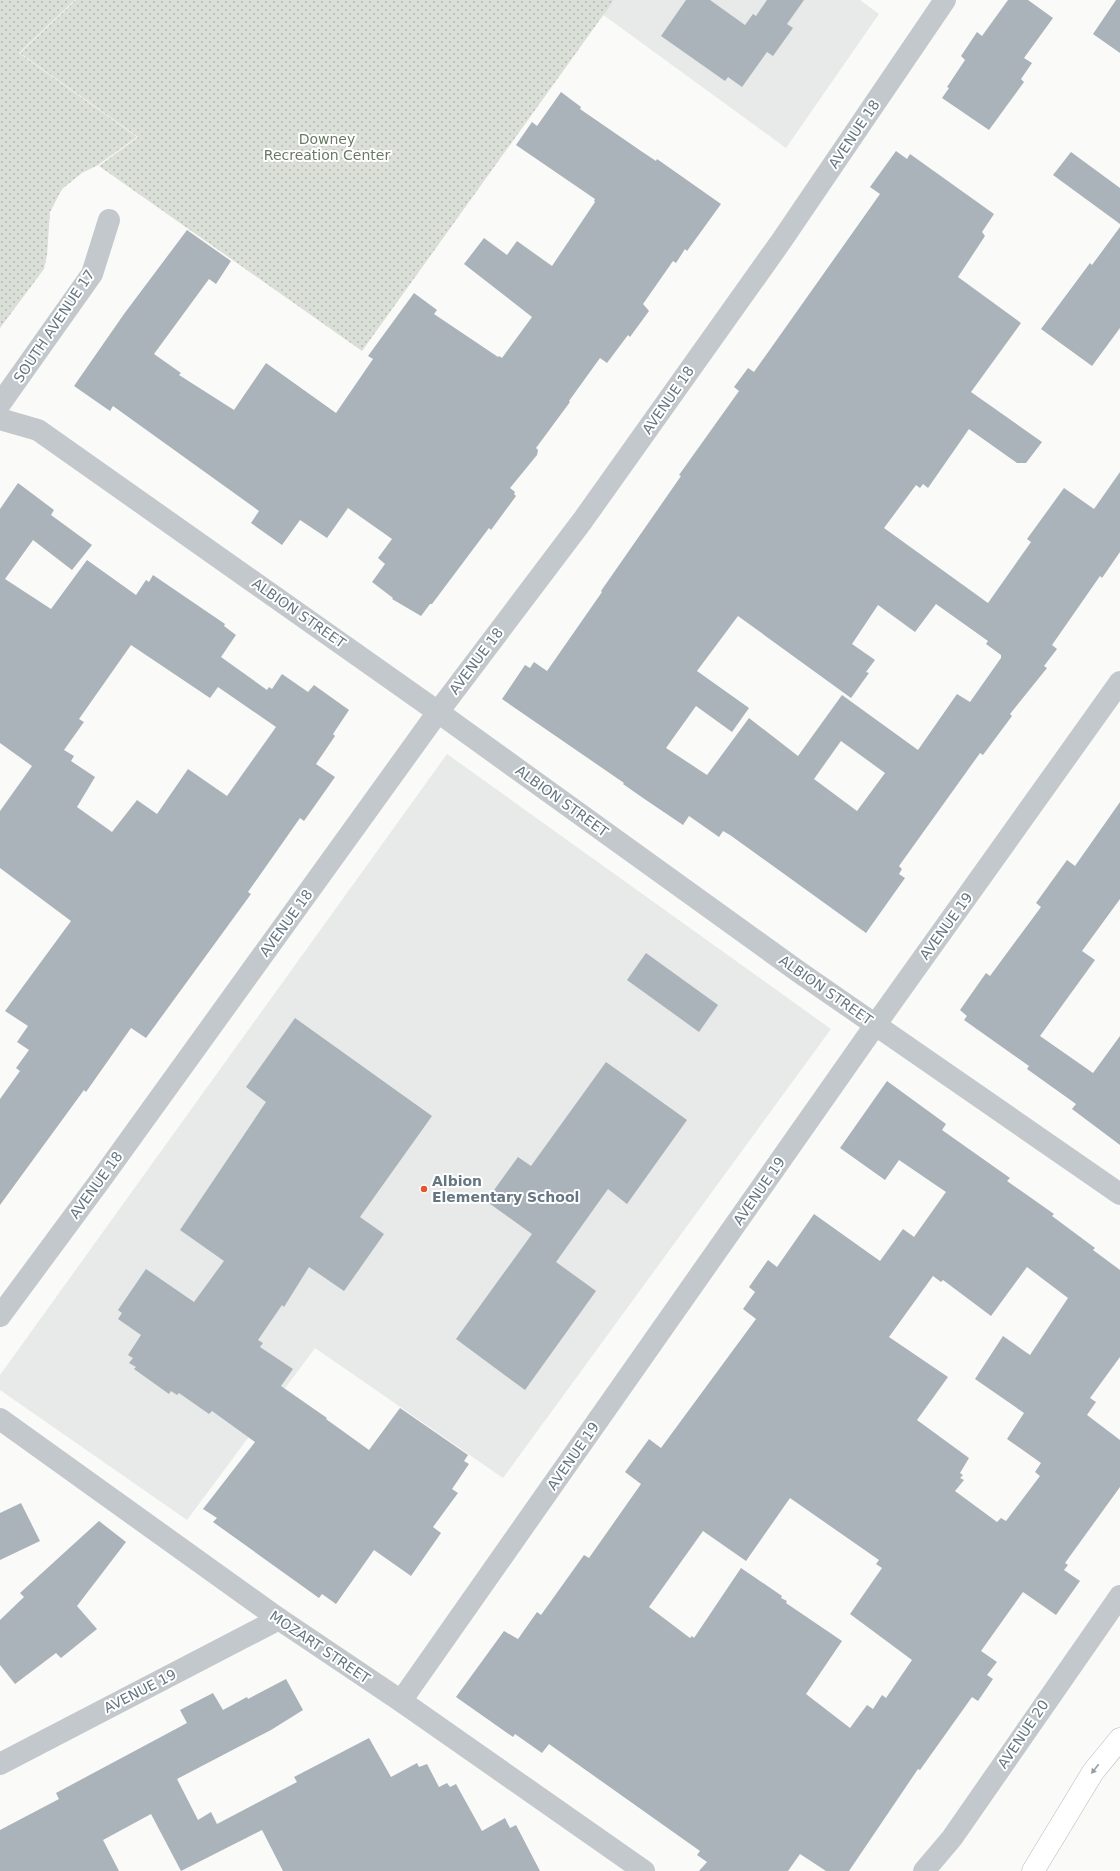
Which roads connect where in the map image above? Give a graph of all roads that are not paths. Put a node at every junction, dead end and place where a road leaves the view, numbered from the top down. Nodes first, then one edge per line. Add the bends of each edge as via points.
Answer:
1 (945, 0) edge
2 (109, 220) dead end
3 (0, 404) edge
4 (0, 419) edge
5 (1120, 682) edge
6 (438, 712) junction
7 (876, 1024) junction
8 (1120, 1194) edge
9 (0, 1316) edge
10 (0, 1419) edge
11 (1120, 1596) edge
12 (279, 1619) junction
13 (400, 1701) junction
14 (1120, 1739) edge
15 (0, 1764) edge
16 (644, 1871) edge
17 (924, 1871) edge
18 (1033, 1871) edge

1 - 6 street, AVENUE 18 via 782,240 582,520
2 - 3 street, SOUTH AVENUE 17 via 92,274
4 - 6 street, ALBION STREET via 38,430
5 - 7 street, AVENUE 19
6 - 7 street, ALBION STREET via 799,972
6 - 9 street, AVENUE 18
7 - 8 street, ALBION STREET
7 - 13 street, AVENUE 19
10 - 12 street, MOZART STREET
11 - 17 street, AVENUE 20 via 952,1838
12 - 13 street, MOZART STREET
12 - 15 street, AVENUE 19
13 - 16 street, MOZART STREET
14 -> 18 highway via 1093,1772

